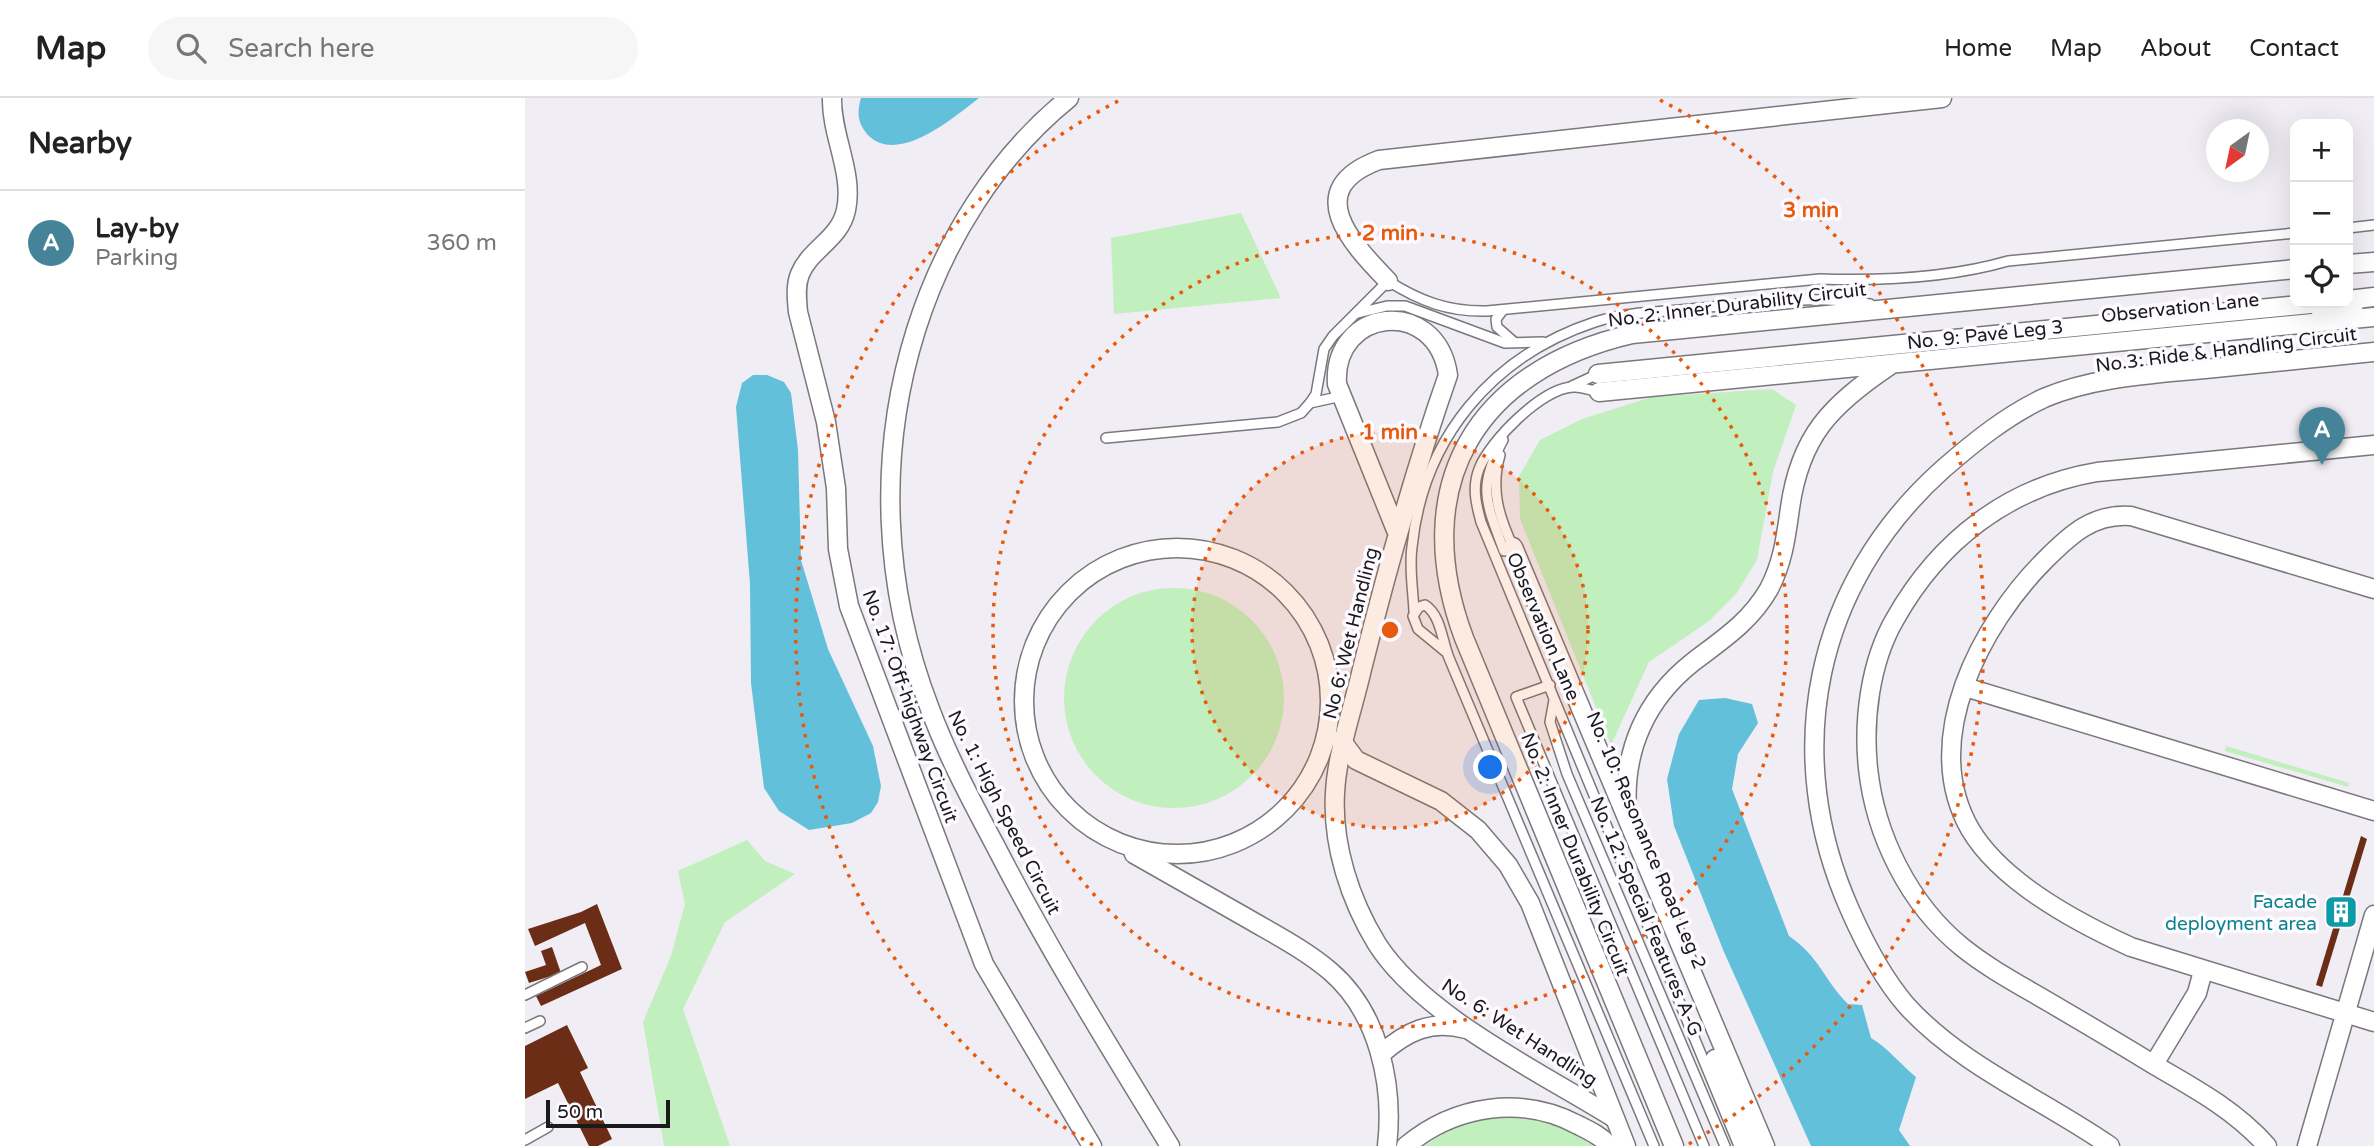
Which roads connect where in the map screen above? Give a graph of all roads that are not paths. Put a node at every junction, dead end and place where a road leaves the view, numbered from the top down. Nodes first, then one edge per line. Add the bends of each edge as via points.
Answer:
1 (832, 98) edge
2 (1069, 98) edge
3 (1942, 98) edge
4 (2374, 225) edge
5 (2353, 227) edge
6 (2290, 233) edge
7 (2374, 262) edge
8 (2353, 264) edge
9 (2290, 270) edge
10 (1388, 281) junction
11 (2374, 298) edge
12 (2353, 300) edge
13 (2374, 305) edge
14 (2290, 306) edge
15 (1889, 308) junction
16 (1503, 310) junction
17 (1358, 313) junction
18 (2374, 317) edge
19 (1545, 342) junction
20 (1516, 343) junction
21 (2374, 352) edge
22 (1893, 364) junction
23 (1598, 374) joint
24 (1573, 386) junction
25 (1599, 392) joint
26 (1342, 396) junction
27 (1311, 403) junction
28 (1507, 432) junction
29 (1106, 438) dead end
30 (2374, 445) edge
31 (1396, 530) junction
32 (1509, 549) junction
33 (2374, 589) edge
34 (1415, 611) junction
35 (1446, 652) junction
36 (1550, 685) junction
37 (1965, 687) junction
38 (1555, 697) junction
39 (1332, 703) junction
40 (1343, 746) junction
41 (2374, 811) edge
42 (1628, 824) junction
43 (1109, 840) junction
44 (2374, 915) edge
45 (582, 967) dead end
46 (2203, 971) junction
47 (525, 995) edge
48 (2345, 1013) junction
49 (540, 1021) dead end
50 (2374, 1022) edge
51 (525, 1028) edge
52 (1472, 1031) junction
53 (1381, 1054) junction
54 (2154, 1064) junction
55 (1614, 1118) junction
56 (548, 1127) dead end
57 (525, 1140) edge
58 (1092, 1146) edge
59 (1170, 1146) edge
60 (1387, 1146) edge
61 (1406, 1146) edge
62 (1610, 1146) edge
63 (1626, 1146) edge
64 (1654, 1146) edge
65 (1674, 1146) edge
66 (1704, 1146) edge
67 (1725, 1146) edge
68 (1739, 1146) edge
69 (1751, 1146) edge
70 (1765, 1146) edge
71 (2111, 1146) edge
72 (2267, 1146) edge
73 (2307, 1146) edge

1 - 58 street, No. 17: Off-highway Circuit via 848,190 846,209 832,240 800,273 796,293 826,422 836,488 838,549 849,606 984,964
2 - 59 street, No. 1: High Speed Circuit via 1016,148 991,180 935,278 899,390 890,459 891,531 900,602 917,670 946,747 1018,890
3 - 10 street via 1379,160 1348,175 1338,212 1354,243
4 - 5 lane
6 - 16 lane via 1864,280 1820,279
7 - 8 street
9 - 15 street, No. 2: Inner Durability Circuit
10 - 16 lane via 1438,307
10 - 17 lane
11 - 12 street
13 - 24 lane, Observation Lane
14 - 23 street
15 - 19 lane via 1845,300 1764,301 1613,317
15 - 65 street, No. 2: Inner Durability Circuit via 1632,334 1572,351 1528,376 1493,407 1465,449 1447,497 1443,545 1455,613
16 - 20 lane via 1496,319 1497,327
17 - 20 lane via 1405,306 1487,338
17 - 27 lane via 1324,349
18 - 22 street, No. 9: Pavé Leg 3
19 - 20 lane
19 - 34 lane via 1488,384 1438,450 1411,550
21 - 71 street, No.3: Ride & Handling Circuit via 2131,377 2061,392 2007,418 1924,486 1893,523 1855,581 1828,648 1814,717 1816,794 1829,859 1866,946 1896,992 1926,1024 1977,1062
22 - 25 street, No. 9: Pavé Leg 3
22 - 42 street via 1836,405 1819,424 1795,478 1779,568 1753,614 1674,678 1654,702 1638,730 1626,786
23 - 24 lane
24 - 25 lane
24 - 28 lane, Observation Lane via 1533,405
26 - 27 lane
26 - 31 street, No 6: Wet Handling
26 - 31 street, No 6: Wet Handling via 1336,370 1342,354 1370,324 1383,320 1414,323 1428,332 1445,356 1448,375
27 - 29 lane via 1301,413 1278,422
28 - 32 lane via 1494,487
28 - 36 lane, Observation Lane via 1487,451 1474,496
30 - 54 street via 2097,472 2022,494 1943,551 1910,593 1885,639 1868,704 1867,756 1874,808 1905,879 1940,926 1978,960
31 - 40 street, No 6: Wet Handling
32 - 42 street
32 - 69 street, No. 10: Resonance Road Leg 2
33 - 37 street via 2131,516 2104,517 2064,540 1998,614
34 - 35 lane via 1418,629
34 - 35 lane via 1425,605 1431,609
35 - 64 lane
36 - 38 lane, Observation Lane
36 - 66 lane via 1516,697
37 - 41 street
37 - 46 street via 1954,726 1954,782 1965,817 1987,853 2026,887 2095,930
38 - 67 lane, No. 12: Special Features A-G via 1550,722 1567,774
38 - 68 lane, Observation Lane
39 - 40 street, No. 6: Wet Handling
39 - 43 street, No 6: Wet Handling via 1324,750 1302,793 1263,830 1214,851 1161,855
39 - 43 street, No 6: Wet Handling via 1325,656 1303,613 1271,578 1228,555 1181,547 1134,553 1090,573 1052,610 1028,658 1023,712 1036,764 1066,808
40 - 52 street, No. 6: Wet Handling via 1335,793 1339,845 1351,893 1378,945 1417,990
40 - 55 street, No. 6: Wet Handling via 1356,760 1441,801 1478,830 1508,865 1530,903
42 - 70 street
43 - 53 street via 1304,951 1332,972 1352,996
44 - 48 street
45 - 47 lane
46 - 48 street
46 - 54 street via 2197,993
48 - 50 street
48 - 73 street
49 - 51 lane
52 - 53 street via 1448,1024 1405,1034
52 - 55 street, No. 6: Wet Handling
53 - 60 street via 1388,1084
54 - 72 street via 2219,1103
55 - 63 street, No. 6: Wet Handling
56 - 57 lane
61 - 62 street via 1453,1116 1504,1106 1556,1113

